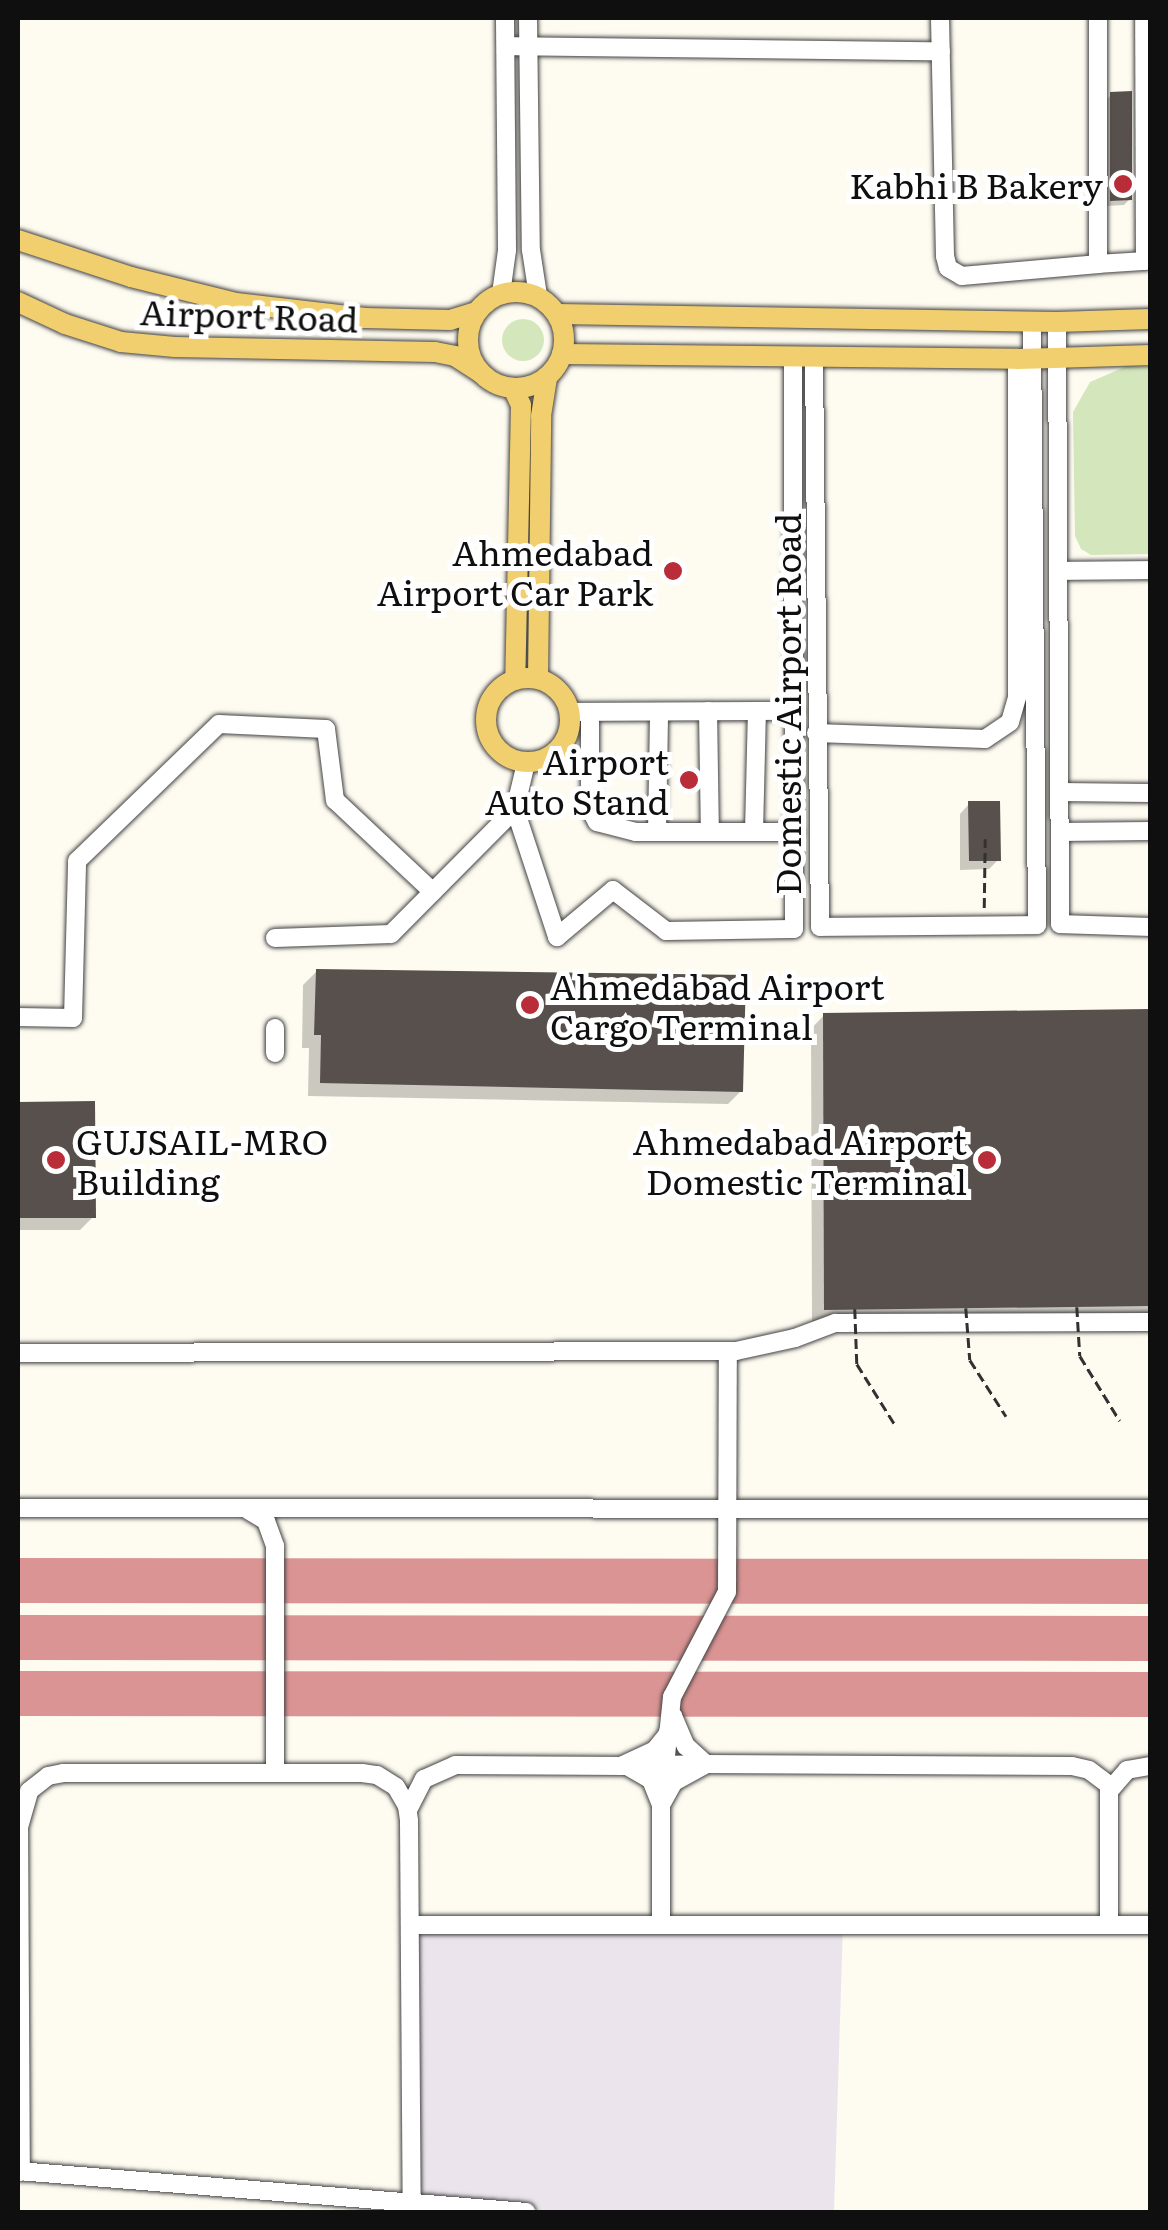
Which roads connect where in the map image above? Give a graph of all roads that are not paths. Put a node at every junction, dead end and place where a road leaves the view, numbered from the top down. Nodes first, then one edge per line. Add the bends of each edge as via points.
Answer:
1 (505, 18) edge
2 (528, 18) edge
3 (940, 18) edge
4 (1098, 18) edge
5 (1144, 18) edge
6 (506, 46) junction
7 (529, 46) junction
8 (941, 51) junction
9 (507, 124) junction
10 (530, 124) junction
11 (18, 240) edge
12 (1098, 264) junction
13 (500, 294) junction
14 (538, 296) junction
15 (18, 302) edge
16 (477, 312) junction
17 (557, 314) junction
18 (1150, 319) edge
19 (1032, 322) junction
20 (1057, 322) junction
21 (562, 354) junction
22 (1150, 355) edge
23 (804, 358) junction
24 (1059, 358) junction
25 (1024, 359) junction
26 (480, 372) junction
27 (547, 377) junction
28 (513, 388) junction
29 (1150, 570) edge
30 (1058, 571) junction
31 (538, 679) junction
32 (515, 680) junction
33 (758, 711) junction
34 (796, 711) junction
35 (580, 712) junction
36 (659, 712) junction
37 (708, 712) junction
38 (816, 733) junction
39 (526, 762) junction
40 (1059, 792) junction
41 (1150, 793) edge
42 (515, 810) junction
43 (1150, 831) edge
44 (657, 832) junction
45 (710, 832) junction
46 (754, 832) junction
47 (795, 832) junction
48 (1060, 832) junction
49 (433, 892) junction
50 (1150, 927) edge
51 (275, 938) dead end
52 (18, 1018) edge
53 (274, 1028) dead end
54 (275, 1053) dead end
55 (1150, 1322) edge
56 (728, 1350) junction
57 (18, 1353) edge
58 (18, 1508) edge
59 (243, 1508) junction
60 (314, 1508) junction
61 (731, 1509) junction
62 (1150, 1510) edge
63 (275, 1544) junction
64 (673, 1716) junction
65 (706, 1764) junction
66 (667, 1765) junction
67 (621, 1766) junction
68 (1150, 1766) edge
69 (275, 1773) junction
70 (1110, 1791) junction
71 (661, 1805) junction
72 (408, 1810) junction
73 (18, 1818) edge
74 (410, 1924) junction
75 (661, 1925) junction
76 (1109, 1925) junction
77 (1150, 1925) edge
78 (19, 2172) edge
79 (412, 2203) junction
80 (526, 2212) edge

1 - 6 street
2 - 7 street
3 - 8 street
4 - 12 street
5 - 12 street via 1145,260
6 - 7 street
6 - 9 street
7 - 8 street
7 - 10 street
8 - 12 street via 948,268 962,276
9 - 10 street
9 - 13 street via 507,250
10 - 14 street
11 - 16 main road, Airport Road via 236,303 365,318 450,320
13 - 14 main road
13 - 16 main road
14 - 17 main road
15 - 26 main road, Airport Road via 121,342 435,352
16 - 26 main road via 468,343
17 - 19 main road
17 - 21 main road
18 - 20 main road
19 - 20 main road
19 - 25 street, Domestic Airport Road
20 - 24 street
21 - 23 main road
21 - 27 main road
22 - 24 main road
23 - 25 main road
23 - 34 street
23 - 38 street, Domestic Airport Road
24 - 25 main road
24 - 30 street
25 - 38 street via 1017,698 1010,722 985,739
25 - 38 street, Domestic Airport Road via 1037,925 820,927
26 - 28 main road
27 - 28 main road
27 - 31 main road
28 - 32 main road via 521,405
29 - 30 street
30 - 40 street
31 - 32 main road
31 - 35 main road
32 - 39 main road via 494,695 485,720 502,754
33 - 34 street
33 - 37 street
33 - 46 street
34 - 47 street
35 - 36 street
35 - 39 main road via 552,755
35 - 44 street via 597,822
36 - 37 street
36 - 44 street
37 - 45 street
39 - 42 street
40 - 41 street
40 - 48 street
42 - 47 street via 556,938 612,890 666,931 794,929
42 - 49 street
43 - 48 street
44 - 45 street
45 - 46 street
46 - 47 street
48 - 50 street via 1060,924
49 - 51 street via 391,934
49 - 52 street via 336,800 326,728 219,724 77,861 72,1018
53 - 54 street
55 - 56 street via 855,1322
56 - 57 street
56 - 61 street
58 - 59 street
59 - 60 street
59 - 63 street via 266,1522
60 - 61 street
60 - 63 street via 290,1516
61 - 62 street
61 - 64 street via 727,1592 672,1697
63 - 69 street
64 - 65 street via 686,1746
64 - 66 street
64 - 67 street via 656,1750
65 - 66 street
65 - 70 street via 1072,1766 1096,1774
65 - 71 street via 674,1782
66 - 67 street
66 - 71 street
67 - 71 street via 651,1780
67 - 72 street via 447,1767 418,1786
68 - 70 street via 1126,1770
69 - 72 street via 377,1775 396,1787
69 - 73 street via 56,1774 29,1791
70 - 76 street
71 - 75 street
72 - 74 street
73 - 78 street
74 - 75 street
74 - 79 street
75 - 76 street
76 - 77 street
78 - 79 street
79 - 80 street

